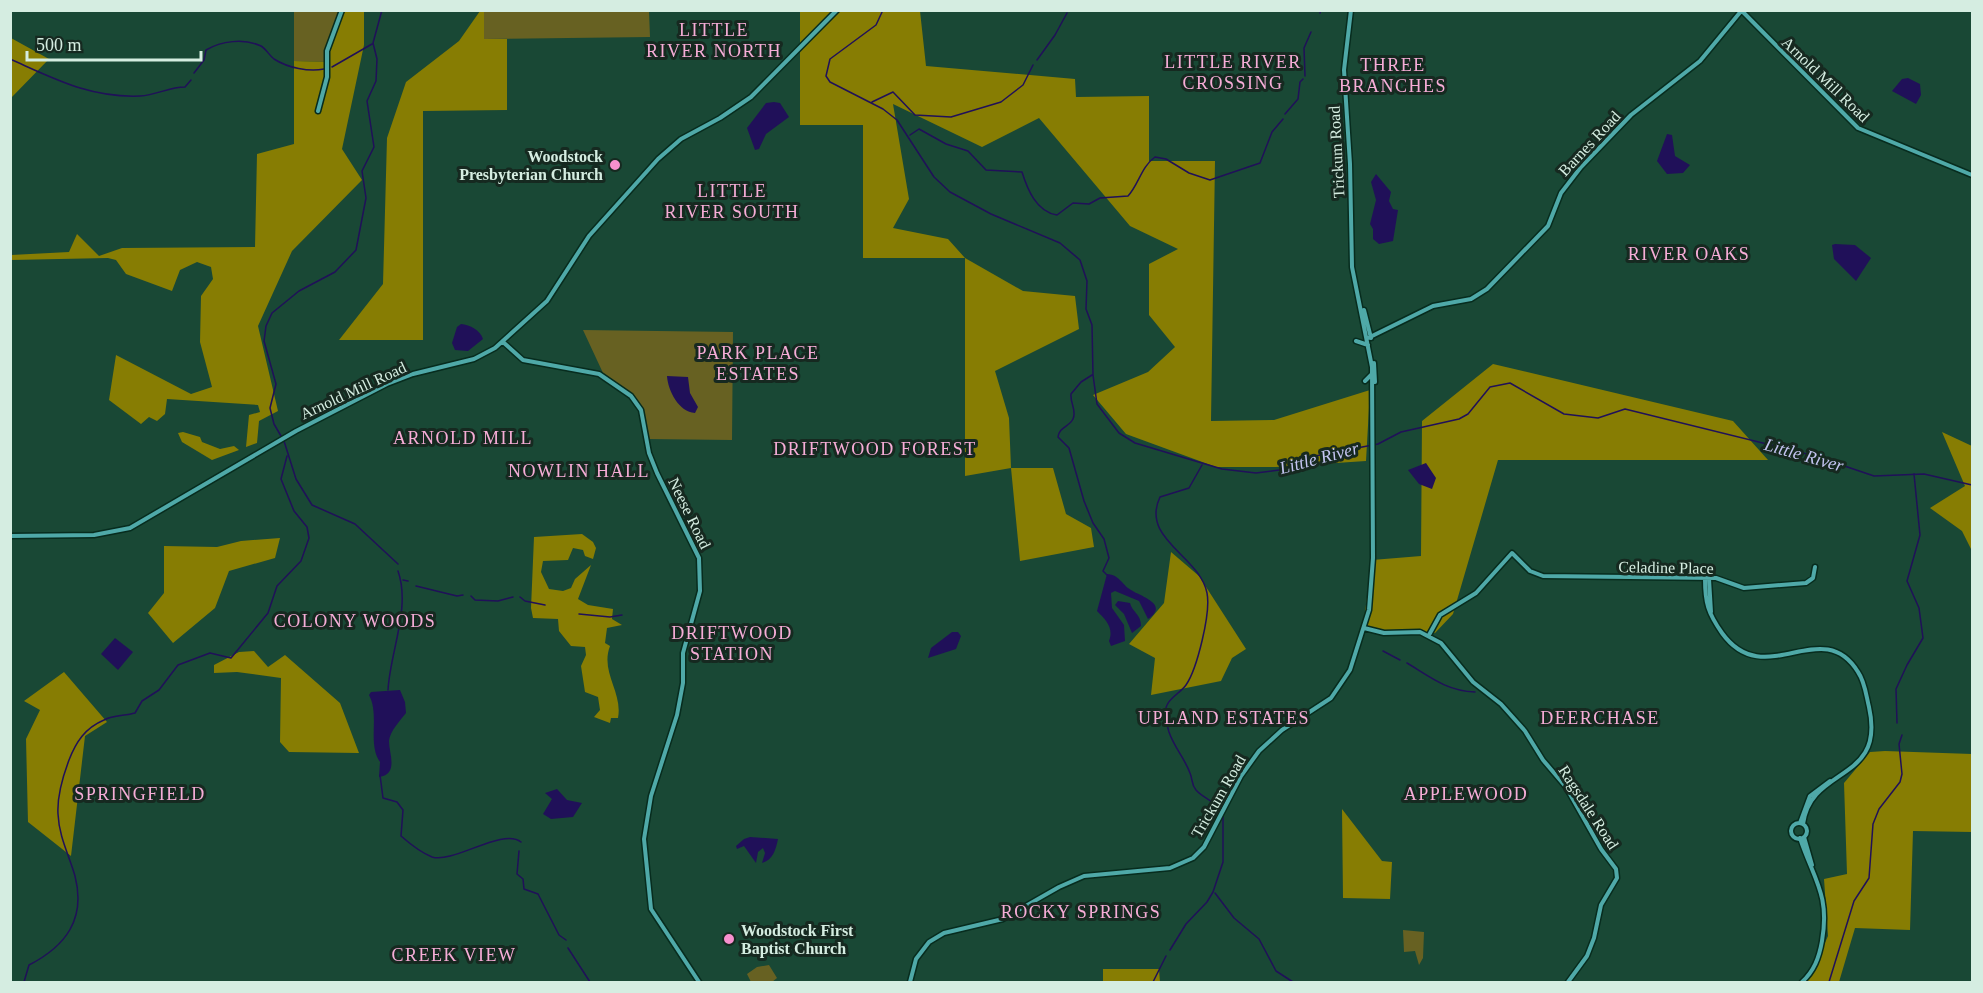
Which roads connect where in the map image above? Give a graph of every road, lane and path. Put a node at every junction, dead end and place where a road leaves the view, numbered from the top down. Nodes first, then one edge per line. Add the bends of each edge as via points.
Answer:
1 (342, 10) edge
2 (837, 10) edge
3 (1351, 10) edge
4 (1742, 11) edge
5 (318, 111) dead end
6 (1972, 175) edge
7 (1358, 292) junction
8 (1366, 331) junction
9 (1362, 339) dead end
10 (1371, 340) junction
11 (1356, 341) dead end
12 (503, 342) junction
13 (1372, 374) junction
14 (1365, 381) dead end
15 (1373, 419) junction
16 (10, 536) edge
17 (1815, 567) dead end
18 (1707, 579) junction
19 (1364, 628) junction
20 (1429, 635) junction
21 (1801, 823) junction
22 (1802, 837) junction
23 (699, 982) edge
24 (912, 982) edge
25 (1568, 982) edge
26 (1802, 982) edge

1 - 5 street via 328,46 327,77
2 - 12 street, Arnold Mill Road via 751,96 681,139 657,159 588,236 551,297
3 - 7 street, Trickum Road via 1344,76 1352,267
4 - 6 street, Arnold Mill Road via 1858,128
4 - 10 street, Barnes Road via 1700,61 1631,115 1581,167 1561,193 1548,226 1488,288 1471,299 1433,306
7 - 8 street, Trickum Road
7 - 10 street, Trickum Road
8 - 9 street
8 - 10 street, Trickum Road
10 - 11 street
10 - 13 street, Trickum Road
10 - 15 street, Trickum Road via 1375,377
12 - 16 street, Arnold Mill Road via 474,359 387,384 296,431 130,528 94,535
12 - 23 street, Neese Road via 523,360 599,374 631,396 641,410 657,473 699,558 700,591 683,653 683,683 676,719 651,796 644,838 651,909
13 - 14 street
13 - 15 street, Trickum Road
15 - 19 street, Trickum Road via 1373,579
17 - 18 street, Celadine Place via 1814,578 1799,584 1744,588
18 - 20 street, Celadine Place via 1543,576 1530,571 1512,554 1476,593 1440,615
18 - 21 street via 1706,605 1728,640 1746,654 1772,658 1820,648 1844,656 1859,673 1870,715 1871,740 1860,761 1814,796
19 - 20 street
19 - 24 street, Trickum Road via 1341,687 1328,701 1279,732 1259,751 1241,776 1204,846 1193,858 1170,868 1075,879 1003,919 944,933 919,956 912,967
20 - 25 street, Ragsdale Road via 1525,731 1566,787 1616,869 1617,878 1601,905 1587,956
21 - 22 street via 1807,830
21 - 22 street via 1792,830 1795,837
22 - 26 street via 1825,902 1817,961

